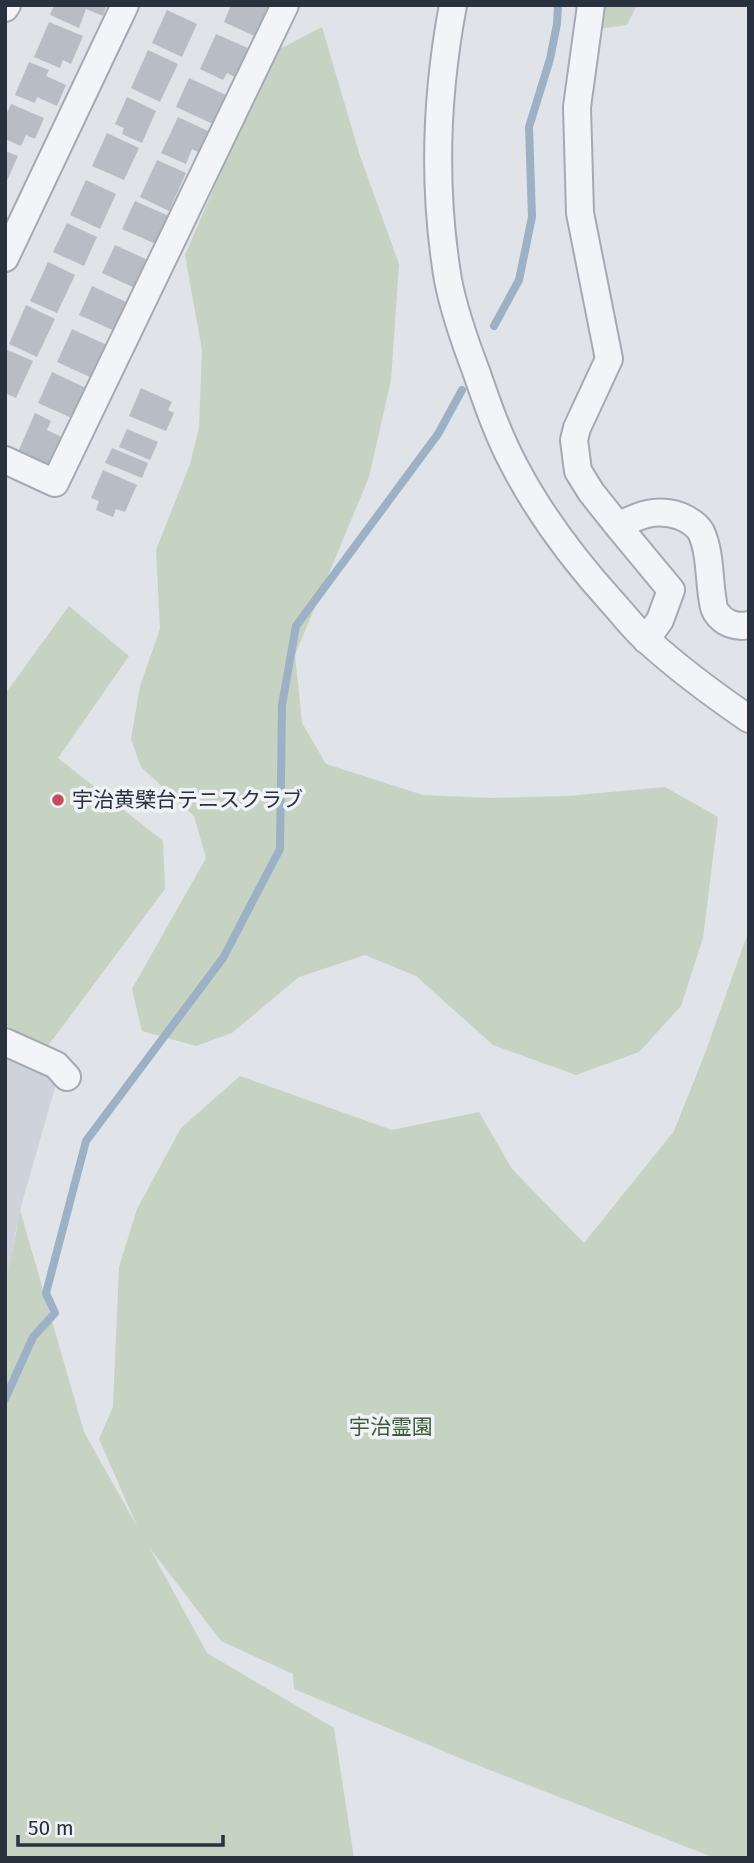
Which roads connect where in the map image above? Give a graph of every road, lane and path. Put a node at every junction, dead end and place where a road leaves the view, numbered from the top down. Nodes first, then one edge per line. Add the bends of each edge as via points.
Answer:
1 (125, 5) edge
2 (285, 5) edge
3 (453, 5) edge
4 (591, 5) edge
5 (5, 258) edge
6 (5, 460) edge
7 (618, 526) junction
8 (749, 625) edge
9 (646, 640) junction
10 (749, 719) edge
11 (5, 1042) edge
12 (67, 1077) dead end

1 - 5 street
2 - 6 street via 55,483
3 - 9 street via 439,125 440,209 449,281 464,340 514,465 552,530
4 - 7 street via 578,107 580,213 609,359 574,440 578,471
7 - 8 street via 640,514 656,512 671,513 693,524 706,548 714,611 734,626
7 - 9 street via 671,590 660,620
9 - 10 street
11 - 12 street via 57,1065

